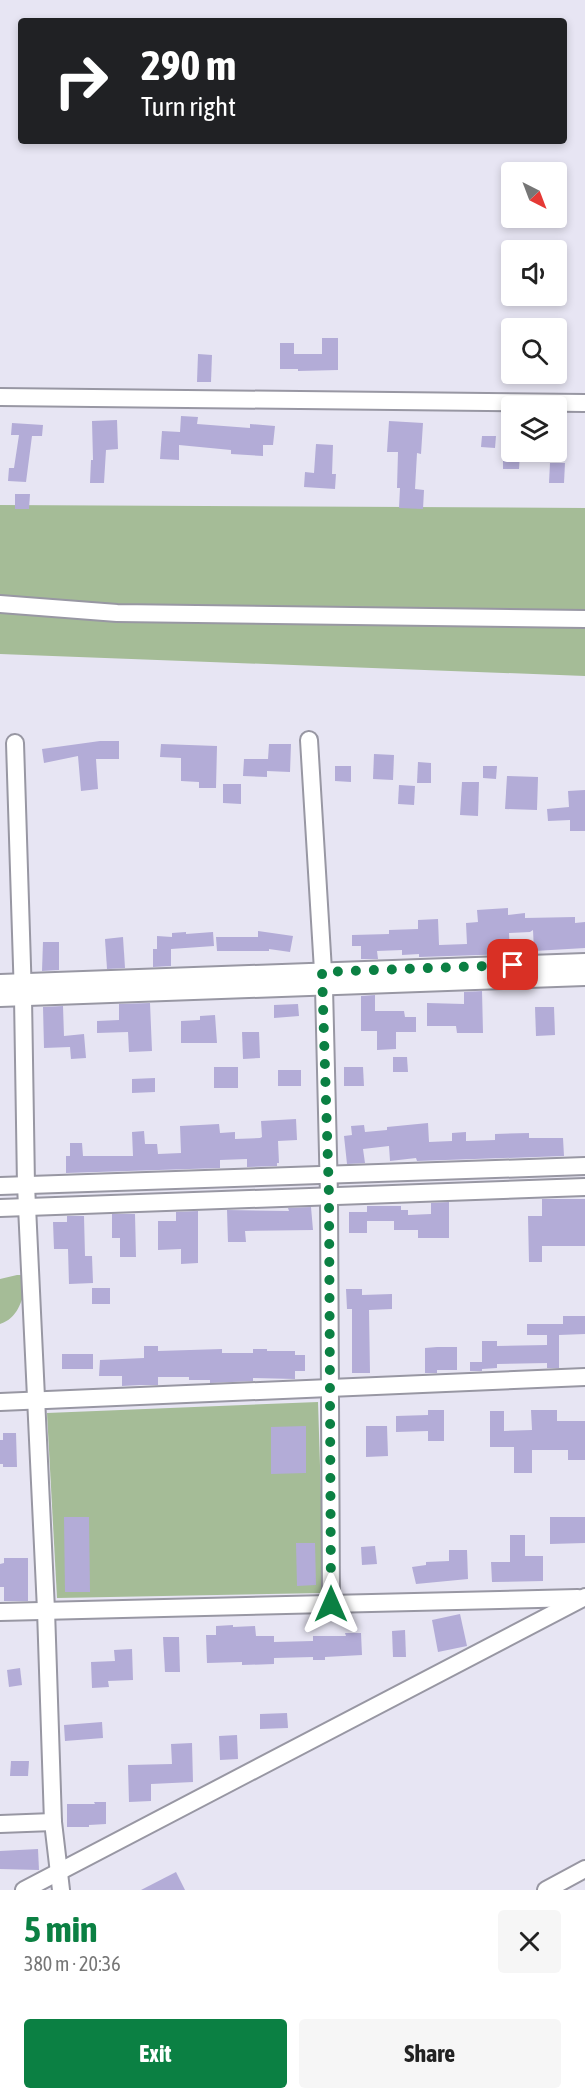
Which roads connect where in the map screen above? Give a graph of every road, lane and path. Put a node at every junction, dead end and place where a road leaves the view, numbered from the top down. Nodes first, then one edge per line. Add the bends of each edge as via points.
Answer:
1 (0, 397) edge
2 (585, 403) edge
3 (0, 604) edge
4 (585, 619) edge
5 (309, 740) dead end
6 (15, 743) dead end
7 (8, 797) edge
8 (585, 962) edge
9 (585, 977) edge
10 (323, 979) junction
11 (0, 983) edge
12 (23, 990) junction
13 (0, 998) edge
14 (585, 1166) edge
15 (328, 1175) junction
16 (26, 1185) junction
17 (0, 1186) edge
18 (585, 1187) edge
19 (329, 1196) junction
20 (27, 1207) junction
21 (0, 1208) edge
22 (585, 1377) edge
23 (331, 1388) junction
24 (36, 1400) junction
25 (0, 1402) edge
26 (584, 1597) edge
27 (331, 1604) junction
28 (46, 1610) junction
29 (0, 1612) edge
30 (53, 1822) junction
31 (0, 1824) edge
32 (58, 1872) junction
33 (579, 1878) edge
34 (24, 1890) edge
35 (61, 1890) edge
36 (546, 1890) edge

1 - 2 street
3 - 4 street via 117,613
5 - 10 street
6 - 7 street
7 - 12 street
8 - 10 street
9 - 10 street
10 - 12 street
10 - 15 street
11 - 12 street
12 - 13 street
12 - 16 street
14 - 15 street
15 - 16 street
15 - 19 street
16 - 17 street
16 - 20 street
18 - 19 street
19 - 20 street
19 - 23 street
20 - 21 street
20 - 24 street
22 - 23 street
23 - 24 street
23 - 27 street
24 - 25 street
24 - 28 street
26 - 27 street
26 - 32 street
27 - 28 street
28 - 29 street
28 - 30 street
30 - 31 street
30 - 32 street
32 - 34 street
32 - 35 street
33 - 36 street

